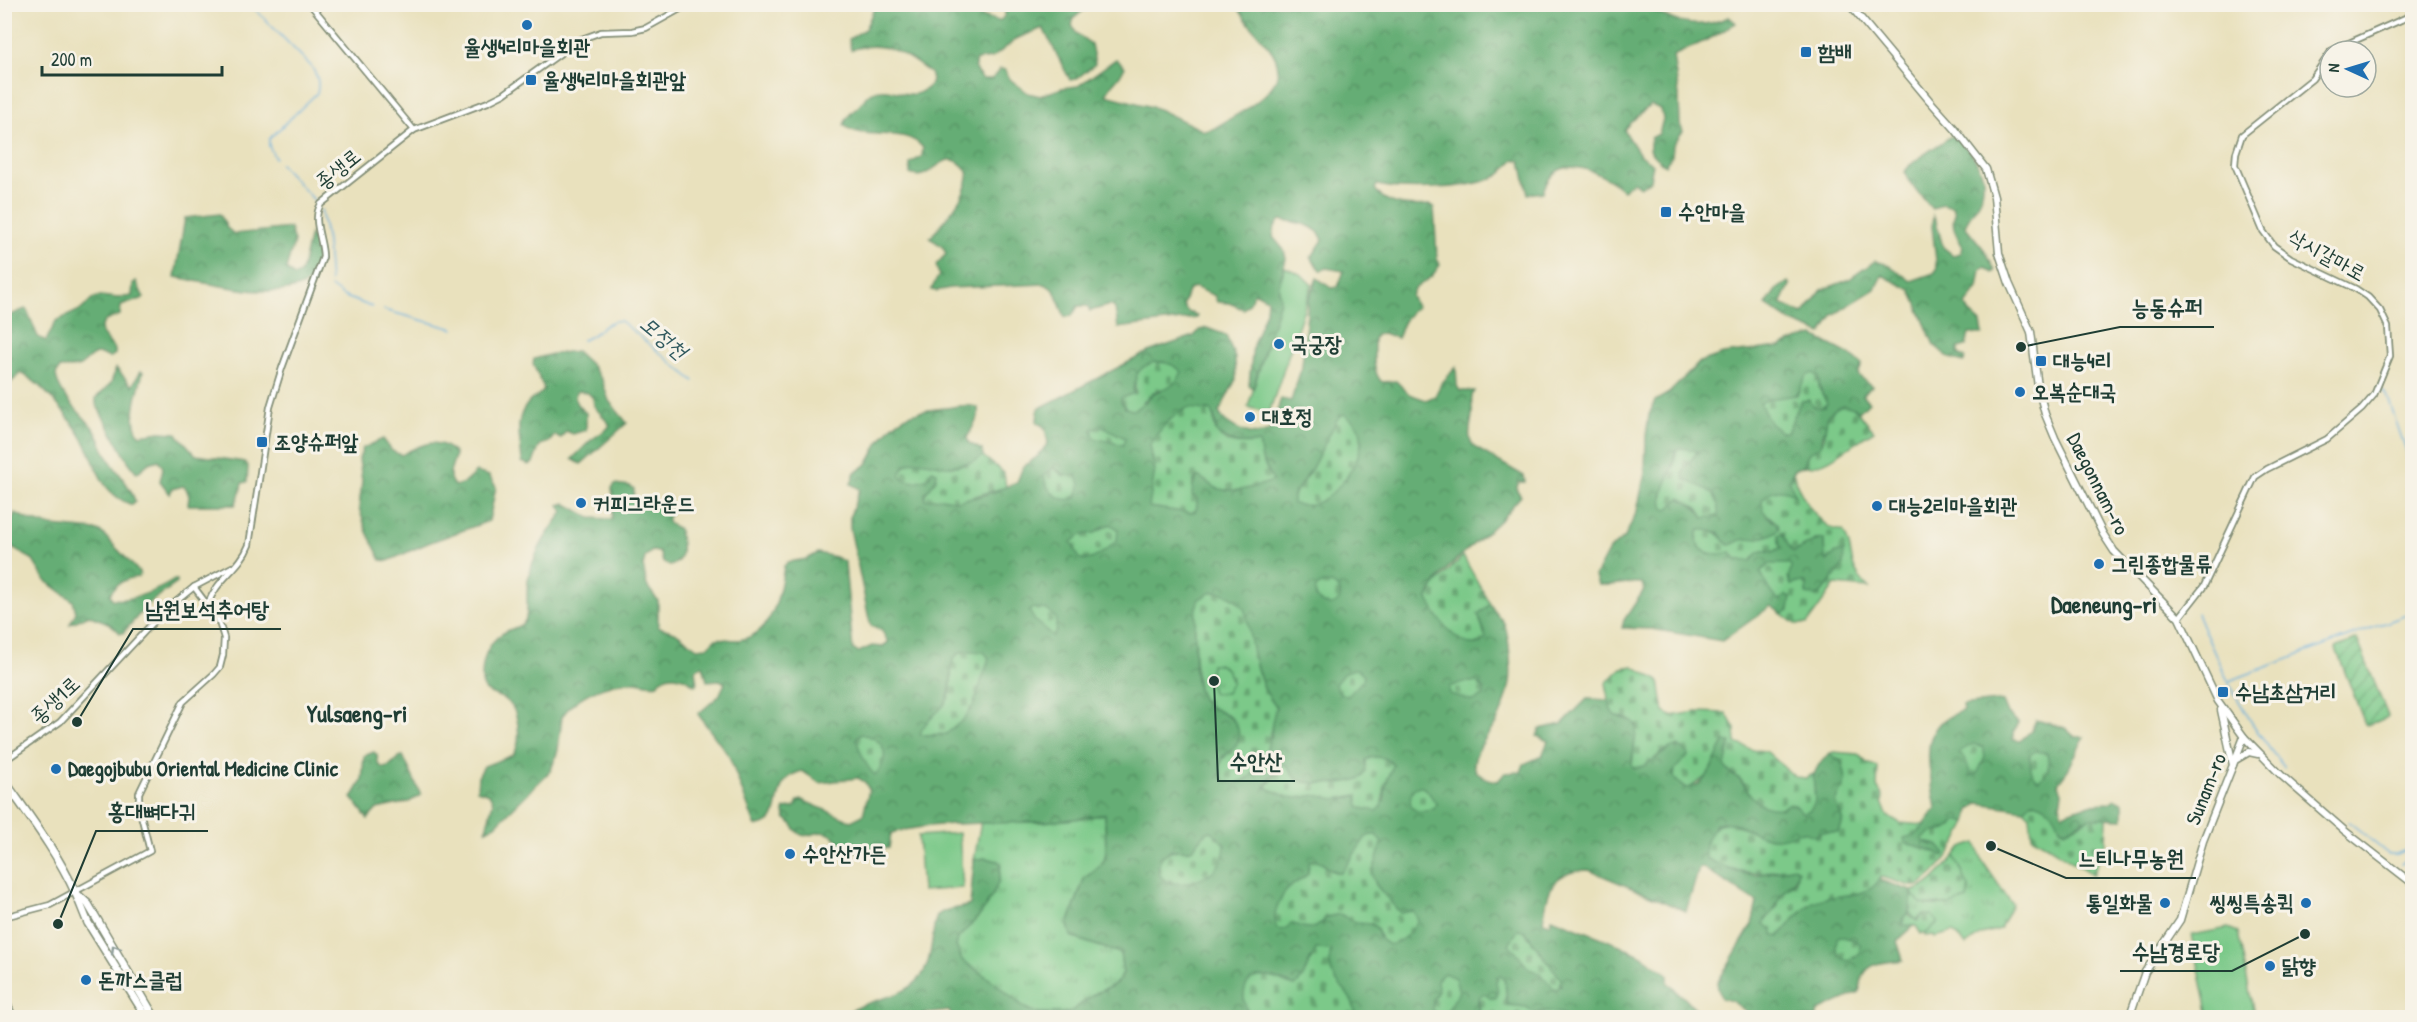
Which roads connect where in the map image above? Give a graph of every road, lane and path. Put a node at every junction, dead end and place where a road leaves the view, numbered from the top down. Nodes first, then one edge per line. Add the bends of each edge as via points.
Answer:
1 (310, 4) edge
2 (689, 4) edge
3 (1849, 4) edge
4 (2412, 15) edge
5 (2359, 39) edge
6 (2318, 70) edge
7 (414, 130) junction
8 (234, 566) junction
9 (194, 587) junction
10 (208, 605) junction
11 (2179, 618) junction
12 (2218, 701) junction
13 (2244, 737) junction
14 (2261, 755) junction
15 (2236, 759) junction
16 (4, 761) edge
17 (2233, 767) junction
18 (4, 780) edge
19 (2412, 883) edge
20 (76, 893) junction
21 (4, 917) edge
22 (4, 996) edge
23 (13, 1017) edge
24 (147, 1017) edge
25 (155, 1017) edge
26 (2129, 1017) edge

1 - 7 street
2 - 7 street, 종생로 via 646,28 589,35 504,94
3 - 11 street, Daegonnam-ro via 1986,168 1994,197 1999,253 2031,332 2041,401 2055,438 2114,551
4 - 5 street, 삭시갈마로
6 - 11 street, 삭시갈마로 via 2242,135 2235,165 2263,231 2274,246 2356,289 2380,310 2388,327 2390,356 2374,395 2362,409 2327,439 2255,477 2204,586
7 - 8 street, 종생로 via 319,207 316,219 323,257 270,407 249,545
8 - 9 street, 종생1로
8 - 10 street, 종생로 via 215,588
9 - 10 street
9 - 16 street, 종생1로 via 162,613 60,722
10 - 20 street via 222,628 223,656 214,675 183,702 139,793 150,851
11 - 12 street, Daegonnam-ro
12 - 13 street, Daegonnam-ro
12 - 17 street
13 - 14 street, Daegonnam-ro
13 - 15 street, Sunam-ro
14 - 15 street via 2249,752
14 - 19 street, Daegonnam-ro via 2346,831
15 - 17 street, Sunam-ro
17 - 26 street, Sunam-ro via 2203,841 2180,920 2145,972
18 - 20 main road via 40,830
20 - 21 street via 50,906
20 - 24 main road via 88,922
25 -> 20 main road via 88,904
22 - 23 street

